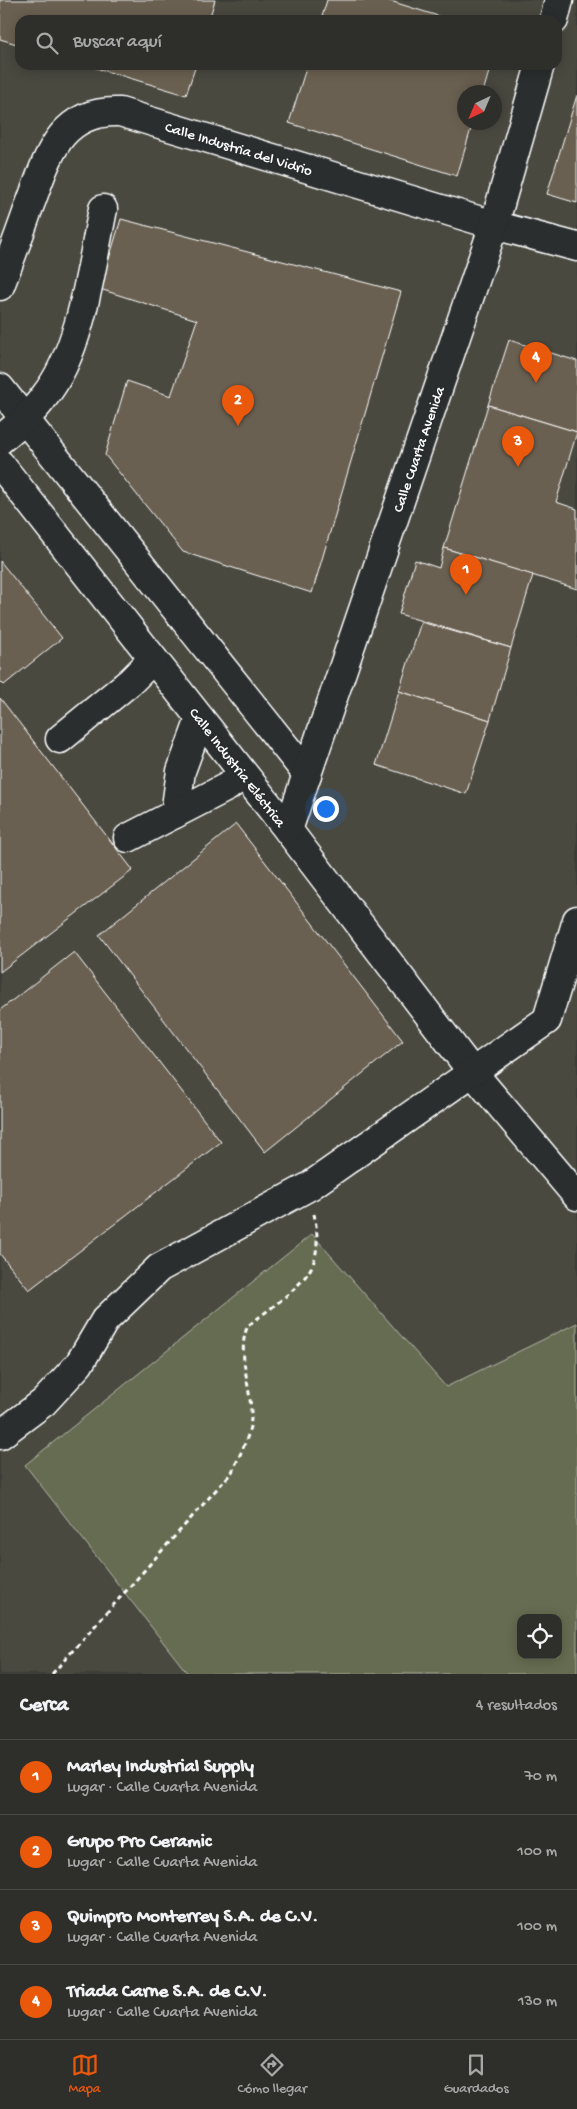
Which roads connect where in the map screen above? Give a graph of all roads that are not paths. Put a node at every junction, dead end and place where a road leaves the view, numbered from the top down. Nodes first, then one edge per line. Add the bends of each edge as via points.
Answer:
1 (560, 0) edge
2 (556, 15) edge
3 (539, 70) edge
4 (103, 209) dead end
5 (494, 225) junction
6 (577, 247) edge
7 (0, 286) edge
8 (0, 388) edge
9 (24, 419) junction
10 (0, 440) edge
11 (0, 464) edge
12 (153, 659) junction
13 (200, 719) junction
14 (60, 739) dead end
15 (307, 774) junction
16 (243, 775) junction
17 (175, 814) junction
18 (288, 830) junction
19 (128, 838) dead end
20 (577, 920) edge
21 (473, 1072) junction
22 (577, 1196) edge
23 (0, 1435) edge

1 - 2 street
3 - 5 street, Calle Cuarta Avenida
4 - 9 street via 78,325 60,372
5 - 6 street, Calle Industria del Vidrio
5 - 7 street, Calle Industria del Vidrio via 120,112 104,111 80,120 58,141 46,162
5 - 15 street, Calle Cuarta Avenida
8 - 9 street
9 - 10 street
9 - 15 street
11 - 12 street, Calle Industria Eléctrica
12 - 13 street, Calle Industria Eléctrica
12 - 14 street
13 - 16 street, Calle Industria Eléctrica
13 - 17 street via 181,771
15 - 18 street, Calle Cuarta Avenida
16 - 17 street
16 - 18 street, Calle Industria Eléctrica
17 - 19 street
18 - 21 street, Calle Industria Eléctrica
20 - 21 street via 547,1020
21 - 22 street, Calle Industria Eléctrica
21 - 23 street via 310,1186 159,1268 105,1320 79,1364 44,1402

